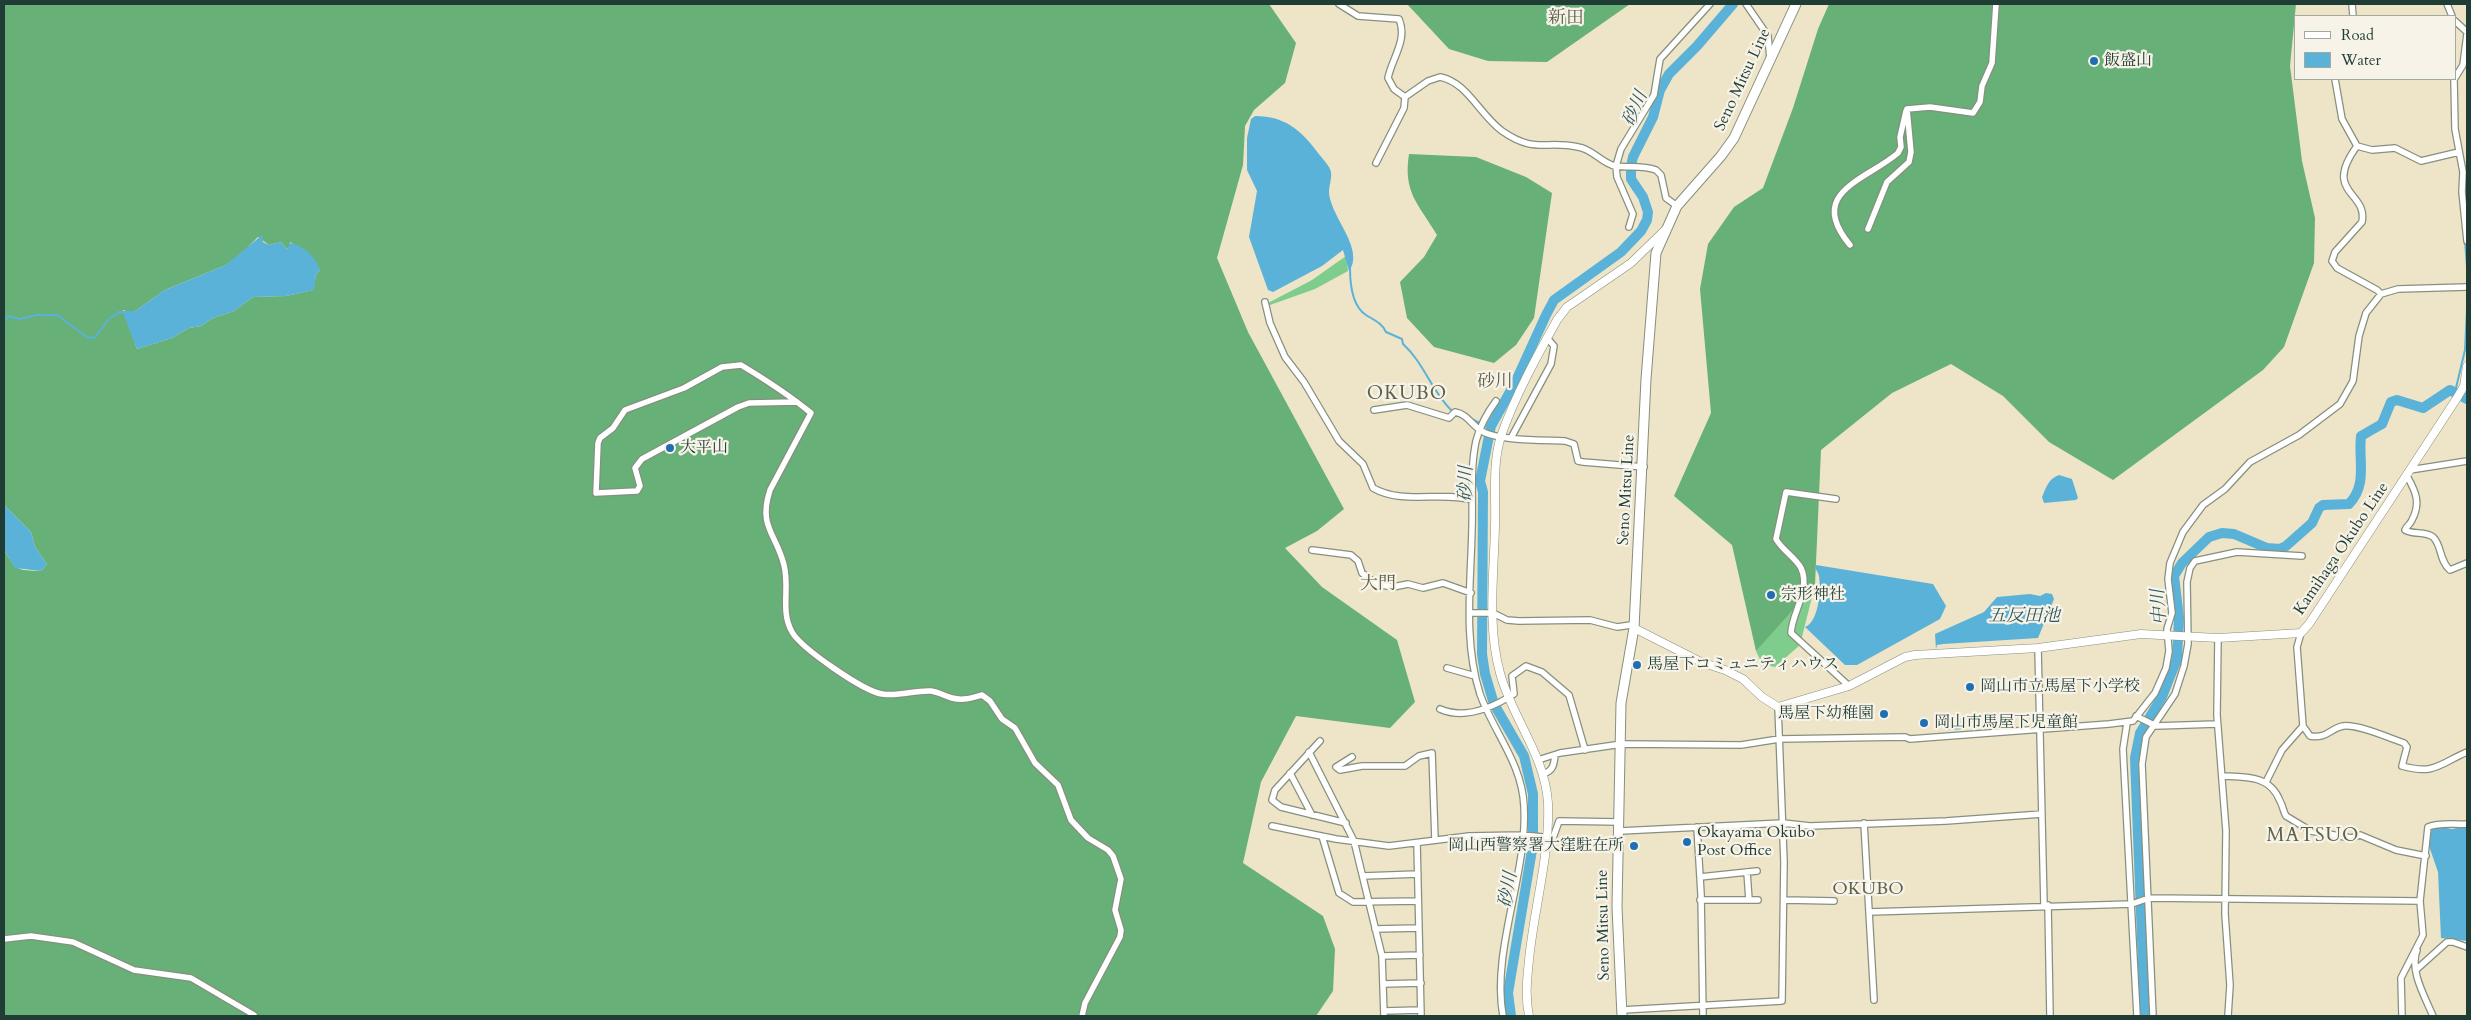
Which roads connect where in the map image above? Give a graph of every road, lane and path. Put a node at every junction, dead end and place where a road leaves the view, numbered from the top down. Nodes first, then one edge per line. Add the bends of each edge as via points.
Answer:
1 (1339, 4) edge
2 (1710, 4) edge
3 (1746, 4) edge
4 (1796, 4) edge
5 (1996, 4) edge
6 (2456, 22) edge
7 (2467, 33) edge
8 (2466, 52) edge
9 (1770, 59) junction
10 (2456, 75) edge
11 (2335, 80) edge
12 (2454, 80) edge
13 (1405, 97) junction
14 (1907, 109) junction
15 (2357, 146) junction
16 (2458, 152) junction
17 (1376, 163) dead end
18 (1618, 166) junction
19 (1677, 206) junction
20 (1629, 227) dead end
21 (1666, 228) junction
22 (1868, 229) dead end
23 (2467, 241) edge
24 (1850, 245) dead end
25 (2467, 287) edge
26 (2381, 294) junction
27 (1265, 302) dead end
28 (1547, 338) junction
29 (2467, 366) edge
30 (1496, 400) dead end
31 (797, 402) junction
32 (1374, 410) dead end
33 (1481, 428) junction
34 (1499, 436) junction
35 (1511, 438) junction
36 (2467, 461) edge
37 (1644, 467) junction
38 (2408, 473) junction
39 (1836, 499) dead end
40 (1472, 500) junction
41 (1312, 550) dead end
42 (2302, 556) dead end
43 (2467, 562) edge
44 (1471, 592) junction
45 (1471, 613) junction
46 (1491, 613) junction
47 (1634, 628) junction
48 (2301, 633) junction
49 (2169, 635) junction
50 (2187, 637) junction
51 (2218, 638) junction
52 (2038, 648) junction
53 (1447, 668) dead end
54 (1476, 676) junction
55 (1849, 686) junction
56 (1507, 699) junction
57 (1778, 707) junction
58 (1487, 708) junction
59 (1440, 709) dead end
60 (2138, 717) junction
61 (2127, 723) junction
62 (2217, 724) junction
63 (2152, 725) junction
64 (2303, 726) junction
65 (2040, 730) junction
66 (1779, 739) junction
67 (1320, 741) dead end
68 (1619, 745) junction
69 (1585, 750) junction
70 (1309, 752) junction
71 (2467, 752) edge
72 (1555, 755) junction
73 (1352, 757) dead end
74 (1538, 760) junction
75 (1290, 773) junction
76 (1543, 774) junction
77 (2222, 776) junction
78 (2266, 782) junction
79 (2042, 814) junction
80 (1312, 815) junction
81 (1346, 823) junction
82 (1783, 823) junction
83 (1864, 823) junction
84 (2467, 824) edge
85 (1272, 826) dead end
86 (1619, 826) junction
87 (1697, 827) junction
88 (1524, 835) junction
89 (1322, 836) junction
90 (1544, 838) junction
91 (1435, 840) junction
92 (1354, 841) junction
93 (1417, 843) junction
94 (2426, 856) junction
95 (1757, 871) dead end
96 (1747, 872) junction
97 (1418, 874) junction
98 (1363, 876) junction
99 (1700, 876) junction
100 (2149, 898) junction
101 (2226, 899) junction
102 (1700, 900) junction
103 (1749, 900) junction
104 (1758, 900) dead end
105 (1785, 900) junction
106 (1418, 901) junction
107 (1834, 901) dead end
108 (2420, 901) junction
109 (1369, 903) junction
110 (2132, 904) junction
111 (2046, 905) junction
112 (1869, 912) junction
113 (1419, 928) junction
114 (1375, 929) junction
115 (4, 939) edge
116 (2420, 940) junction
117 (2467, 947) edge
118 (1420, 955) junction
119 (1382, 956) junction
120 (2417, 969) junction
121 (1420, 983) junction
122 (1383, 984) junction
123 (1874, 1000) dead end
124 (1703, 1006) junction
125 (1421, 1013) edge
126 (1622, 1013) edge
127 (1384, 1014) edge
128 (254, 1015) edge
129 (1082, 1016) edge
130 (1503, 1016) edge
131 (1529, 1016) edge
132 (1703, 1016) edge
133 (2050, 1016) edge
134 (2137, 1016) edge
135 (2153, 1016) edge
136 (2228, 1016) edge
137 (2402, 1016) edge
138 (2433, 1016) edge

1 - 13 street via 1358,16 1399,20 1402,26 1400,46 1388,78 1394,90
2 - 18 street via 1660,59 1654,95 1627,136
3 - 9 street via 1768,36
4 - 9 main road, Seno Mitsu Line
5 - 14 street via 1992,63 1976,111 1930,106
6 - 7 street
7 - 8 street
8 - 10 street
9 - 19 main road, Seno Mitsu Line via 1734,138
11 - 15 street via 2342,119
12 - 16 street
13 - 17 street via 1404,108
13 - 18 street via 1428,81 1446,78 1460,86 1489,121 1525,144 1579,147
14 - 22 street via 1909,162 1887,182
14 - 24 street via 1898,153 1850,183 1836,202 1838,229
15 - 16 street via 2372,150 2395,148 2421,161
15 - 26 street via 2343,176 2347,191 2362,212 2362,222 2335,252 2332,260 2337,268
16 - 23 street via 2463,172
18 - 19 street via 1659,172 1666,198
18 - 20 street via 1617,177 1633,214
19 - 21 main road, Seno Mitsu Line
21 - 28 main road via 1631,263 1566,308
21 - 37 main road, Seno Mitsu Line via 1656,253 1646,379
25 - 26 street via 2398,289
26 - 49 street via 2366,313 2359,336 2353,381 2340,404 2299,435 2248,464 2225,489 2203,505 2183,532 2170,563 2168,579 2172,613
27 - 40 street via 1285,357 1339,441 1364,464 1373,488 1395,496
28 - 34 main road
28 - 35 street via 1554,346 1551,364
29 - 38 main road, Kamihaga Okubo Line via 2459,395
30 - 33 street
31 - 31 street via 741,365 730,365 684,388 625,410 598,443 596,493 637,491 640,486 635,468 642,459 738,406
31 - 129 street via 811,413 770,490 765,513 769,530 779,545 788,583 784,605 792,633 817,657 875,692 934,691 954,699 982,695 1002,719 1015,728 1035,762 1058,785 1071,820 1088,838 1108,850 1121,879 1115,910 1120,937 1085,1002
32 - 33 street via 1407,405 1450,418 1455,412
33 - 34 street
33 - 40 street via 1473,465
34 - 35 street
34 - 46 main road
35 - 37 street via 1564,441 1574,444 1578,461
36 - 38 street
37 - 47 main road, Seno Mitsu Line
38 - 43 street via 2418,500 2405,530 2434,538 2450,570
38 - 48 main road, Kamihaga Okubo Line
39 - 55 street via 1786,492 1776,539 1801,569 1803,577 1803,589 1791,633
40 - 44 street
41 - 44 street via 1356,557 1362,574 1376,584 1392,587 1408,584 1423,588 1443,583
42 - 50 street via 2237,552 2195,561 2187,582
44 - 45 street
45 - 46 street
45 - 54 street via 1471,652
46 - 47 street via 1507,620 1590,620
46 - 56 main road via 1497,660
47 - 57 main road via 1743,679
47 - 68 main road, Seno Mitsu Line via 1621,703
48 - 51 main road, Kamihaga Okubo Line
48 - 64 street via 2297,648
49 - 50 main road, Kamihaga Okubo Line
49 - 52 main road, Kamihaga Okubo Line via 2124,635
49 - 60 street via 2168,659 2159,686
50 - 51 main road, Kamihaga Okubo Line
50 - 63 street via 2175,694
51 - 62 street
52 - 55 main road, Kamihaga Okubo Line via 1905,657
52 - 65 street
53 - 54 street
54 - 58 street
55 - 57 main road, Kamihaga Okubo Line
56 - 58 street
56 - 69 street via 1515,692 1512,676 1526,666 1542,672 1569,695
56 - 74 main road
57 - 66 street
58 - 59 street via 1458,714
58 - 88 street via 1519,776 1524,805
60 - 61 street
60 - 63 street
61 - 65 street
61 - 110 street via 2123,749
62 - 63 street
62 - 77 street
63 - 100 street via 2144,744 2142,764
64 - 71 street via 2310,736 2320,738 2346,726 2404,743 2407,747 2402,766 2417,770 2433,770
64 - 78 street via 2282,750
65 - 66 street via 1910,739
65 - 79 street
66 - 68 street via 1740,745
66 - 82 street
67 - 70 street
68 - 69 street
68 - 86 main road, Seno Mitsu Line
69 - 72 street
70 - 75 street
70 - 81 street
72 - 74 street
72 - 76 street via 1550,772
73 - 91 street via 1336,767 1340,770 1362,766 1405,766 1420,756 1432,753
74 - 76 main road
75 - 80 street
75 - 80 street via 1273,793 1274,803
76 - 90 main road via 1548,804
77 - 78 street
77 - 101 street
78 - 94 street via 2286,816 2306,829 2351,838 2360,835 2396,850
79 - 83 street via 1954,821
79 - 111 street
80 - 81 street
81 - 92 street
82 - 83 street via 1810,826
82 - 87 street
82 - 105 street
83 - 112 street
84 - 94 street via 2428,827
85 - 89 street
86 - 87 street
86 - 90 street via 1558,821 1555,837
86 - 126 main road, Seno Mitsu Line via 1616,907
87 - 99 street
88 - 90 street
88 - 91 street
88 - 130 street via 1500,982
89 - 92 street
89 - 109 street via 1339,894 1353,902
90 - 131 main road via 1530,952 1526,1000
91 - 93 street
92 - 93 street via 1389,846
92 - 98 street
93 - 97 street
94 - 108 street
95 - 96 street
96 - 99 street
96 - 103 street
97 - 98 street
97 - 106 street
98 - 109 street
99 - 102 street
100 - 101 street
100 - 110 street
100 - 135 street
101 - 108 street
101 - 136 street via 2230,985
102 - 103 street
102 - 124 street
103 - 104 street
105 - 107 street
105 - 124 street via 1782,1001
106 - 109 street
106 - 113 street
108 - 116 street via 2423,931
109 - 114 street
110 - 111 street
110 - 134 street
111 - 112 street
111 - 133 street
112 - 123 street
113 - 114 street
113 - 118 street
114 - 119 street
115 - 128 street via 31,936 74,942 134,970 190,978
116 - 120 street via 2414,961
116 - 137 street via 2401,978
117 - 120 street via 2447,942
118 - 119 street
118 - 121 street
119 - 122 street
120 - 138 street via 2418,982
121 - 122 street
121 - 125 street
122 - 127 street
124 - 126 street
124 - 132 street
125 - 127 street

